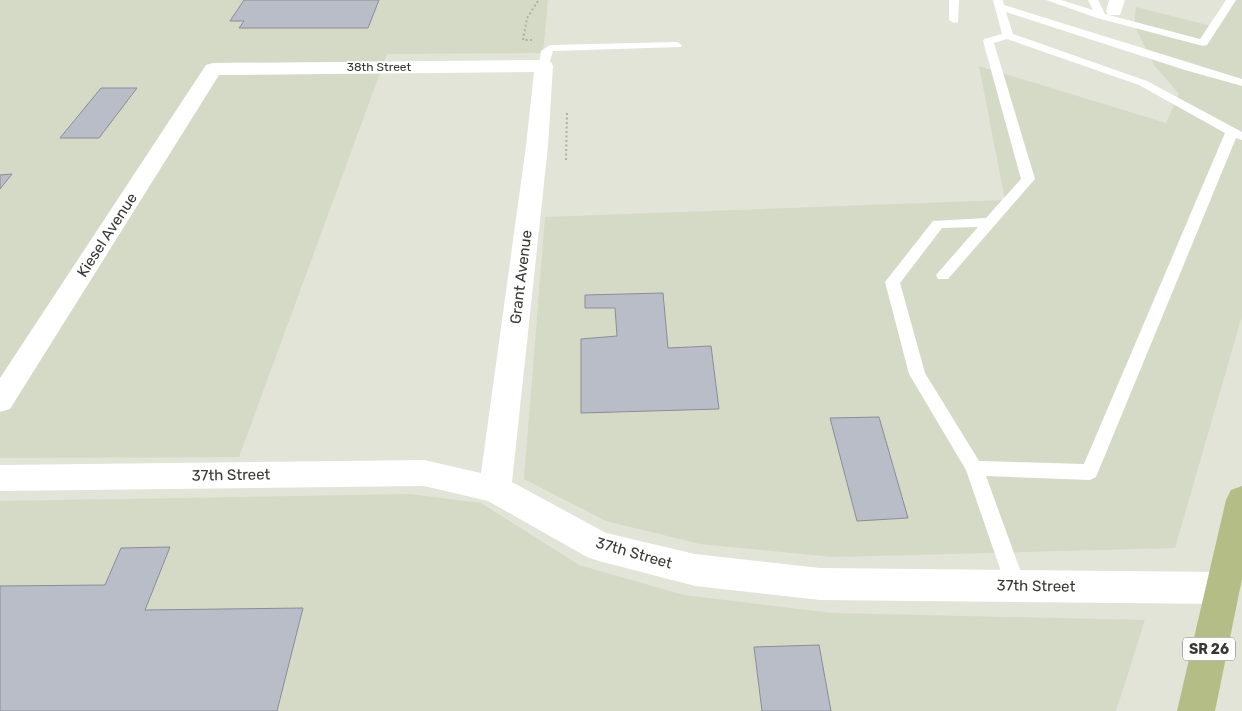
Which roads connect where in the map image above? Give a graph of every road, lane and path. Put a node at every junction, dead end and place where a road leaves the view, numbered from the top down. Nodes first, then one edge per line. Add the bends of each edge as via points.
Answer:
1 (954, 0) edge
2 (1050, 0) edge
3 (1093, 0) edge
4 (1231, 0) edge
5 (538, 1) edge
6 (999, 3) edge
7 (1110, 9) edge
8 (954, 20) dead end
9 (1085, 34) junction
10 (1008, 36) junction
11 (533, 40) dead end
12 (677, 45) dead end
13 (1061, 55) junction
14 (1196, 56) junction
15 (544, 66) junction
16 (213, 70) joint
17 (1242, 82) edge
18 (567, 107) dead end
19 (1237, 134) edge
20 (566, 160) dead end
21 (990, 222) junction
22 (943, 274) dead end
23 (0, 401) edge
24 (974, 468) junction
25 (0, 478) edge
26 (496, 489) junction
27 (1242, 500) edge
28 (1016, 586) junction
29 (1222, 588) junction
30 (1196, 711) edge

1 - 8 lane
2 - 7 lane
3 - 7 lane
4 - 14 lane
5 - 11 path via 527,18 523,40
6 - 9 lane
6 - 10 lane
7 - 14 lane
9 - 13 lane
9 - 14 lane
10 - 13 lane
10 - 21 lane via 988,41 1028,179
12 - 15 lane via 550,48 546,51
13 - 19 lane via 1143,84
14 - 17 lane
15 - 16 street, 38th Street
15 - 26 street, Grant Avenue
16 - 23 street, Kiesel Avenue
18 - 20 path
19 - 24 lane via 1090,472
21 - 22 lane
21 - 24 lane via 938,224 892,282 917,374
24 - 28 lane
25 - 26 street, 37th Street via 424,473
26 - 28 street, 37th Street via 599,546 695,570 820,584
27 - 29 main road, SR 26
28 - 29 street, 37th Street
29 - 30 main road, SR 26

